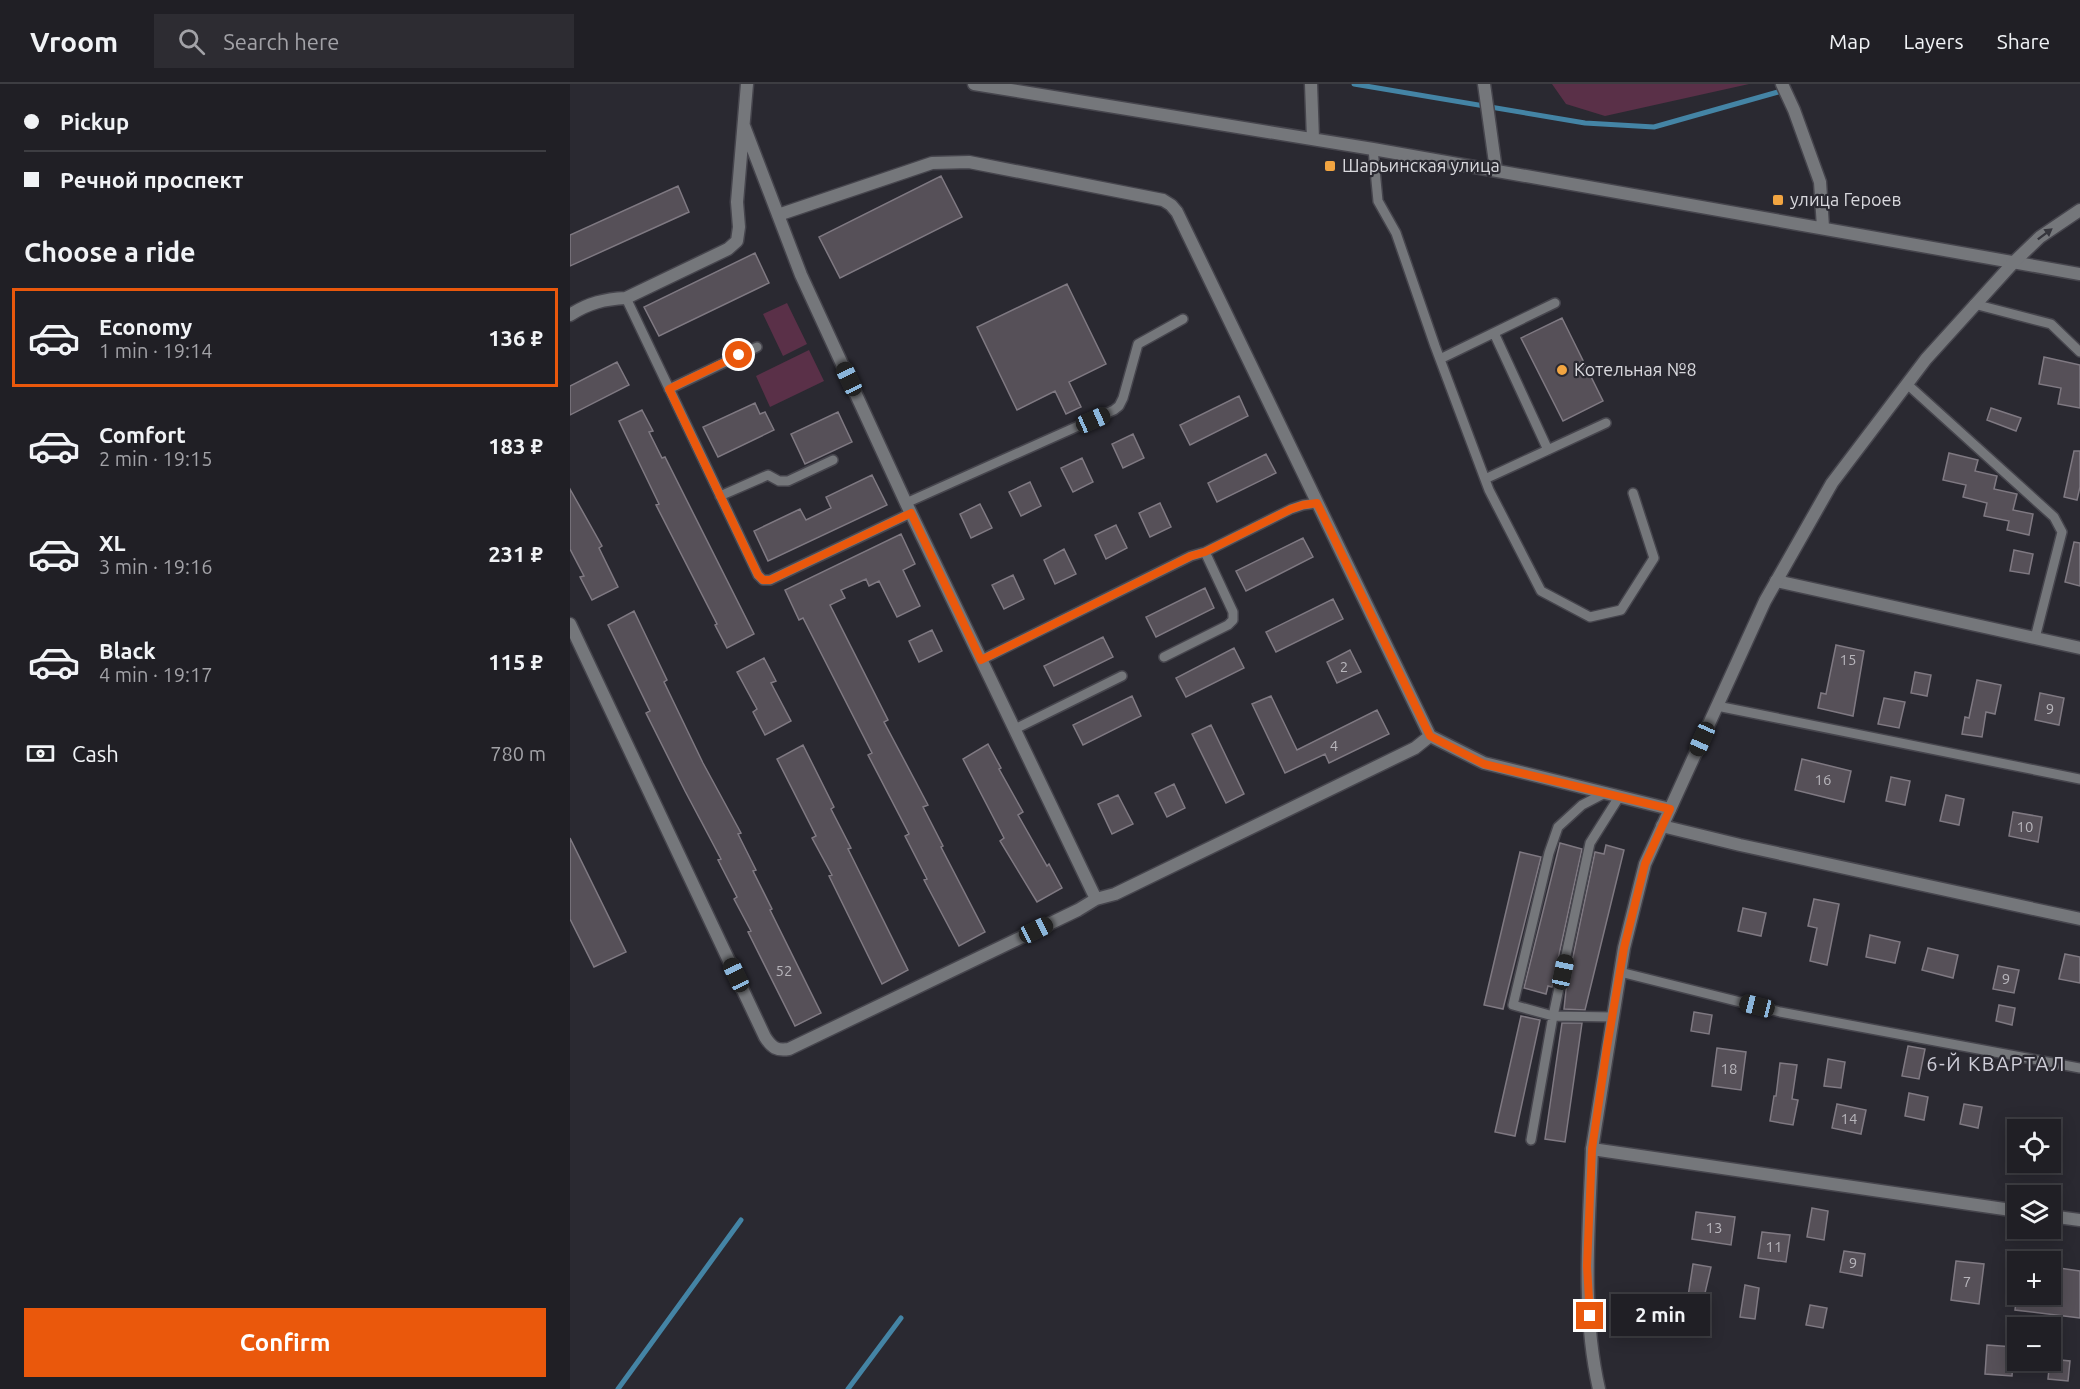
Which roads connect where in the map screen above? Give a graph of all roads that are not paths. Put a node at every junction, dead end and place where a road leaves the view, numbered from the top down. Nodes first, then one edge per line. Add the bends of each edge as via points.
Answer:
1 (747, 84) edge
2 (974, 84) edge
3 (1311, 84) edge
4 (1484, 84) edge
5 (1782, 84) edge
6 (744, 126) junction
7 (1313, 139) junction
8 (1373, 149) junction
9 (1496, 170) junction
10 (2080, 210) edge
11 (778, 216) junction
12 (1823, 227) junction
13 (2014, 262) junction
14 (2080, 274) edge
15 (626, 298) junction
16 (1555, 303) dead end
17 (1974, 304) junction
18 (570, 315) edge
19 (1183, 319) dead end
20 (1494, 333) junction
21 (757, 347) dead end
22 (2080, 352) edge
23 (1440, 359) junction
24 (1907, 384) junction
25 (669, 389) junction
26 (1606, 423) dead end
27 (1548, 450) junction
28 (833, 460) dead end
29 (1485, 479) junction
30 (1633, 493) dead end
31 (720, 496) junction
32 (1317, 503) junction
33 (909, 508) junction
34 (1205, 552) junction
35 (1776, 581) junction
36 (570, 624) edge
37 (2035, 638) junction
38 (2080, 648) edge
39 (1164, 657) dead end
40 (981, 660) junction
41 (1122, 676) dead end
42 (1717, 706) junction
43 (1015, 729) junction
44 (1430, 736) junction
45 (2080, 779) edge
46 (1605, 793) junction
47 (1618, 797) junction
48 (1670, 809) junction
49 (1662, 826) junction
50 (1096, 899) junction
51 (2080, 919) edge
52 (1620, 972) junction
53 (1553, 1016) junction
54 (1613, 1017) junction
55 (2080, 1068) edge
56 (1531, 1140) dead end
57 (1592, 1149) junction
58 (2007, 1209) edge
59 (2061, 1217) edge
60 (2080, 1220) edge
61 (1599, 1389) edge

1 - 6 street
2 - 7 street
3 - 7 street
4 - 9 street
5 - 12 street via 1820,182
6 - 11 street
6 - 15 street via 737,240 728,249
7 - 8 street
8 - 9 street
8 - 23 lane via 1378,201 1396,233
9 - 12 street
13 -> 10 street via 2040,237
11 - 32 street via 932,163 969,162 1163,200 1177,212
11 - 33 street via 801,275
12 - 13 street
13 - 14 street
13 - 17 street
15 - 18 street via 583,306
15 - 25 lane
16 - 20 lane
17 - 22 lane via 2051,324
17 - 24 street
19 - 33 lane via 1138,344 1123,399 1114,411
20 - 23 lane
20 - 27 lane
21 - 25 lane
23 - 29 lane
24 - 35 street via 1832,483
24 - 37 lane via 2054,518 2062,532
25 - 31 lane
26 - 27 lane
27 - 29 lane
28 - 31 lane via 788,482 768,475
29 - 30 lane via 1541,591 1590,617 1621,610 1654,558
31 - 33 lane via 763,580 770,580
32 - 34 lane via 1291,509
32 - 44 street
33 - 40 street
34 - 39 lane via 1233,612 1233,620
34 - 40 lane
35 - 37 street
35 - 42 street
36 - 50 street via 765,1038 778,1051
37 - 38 street
40 - 43 street
41 - 43 lane
42 - 45 lane
42 - 48 street
43 - 50 street
44 - 46 street via 1484,764
44 - 50 street via 1415,748 1278,816 1115,894
46 - 47 street
46 - 53 lane via 1582,805 1558,827 1513,1005
47 - 48 street
47 - 53 lane via 1590,843
48 - 49 street
49 - 51 street
49 - 52 street via 1645,864
52 - 54 street
52 - 55 lane via 1780,1012
53 - 54 lane
53 - 56 lane
54 - 57 street
57 - 58 street
57 - 61 street via 1587,1266 1591,1355
59 - 60 street

